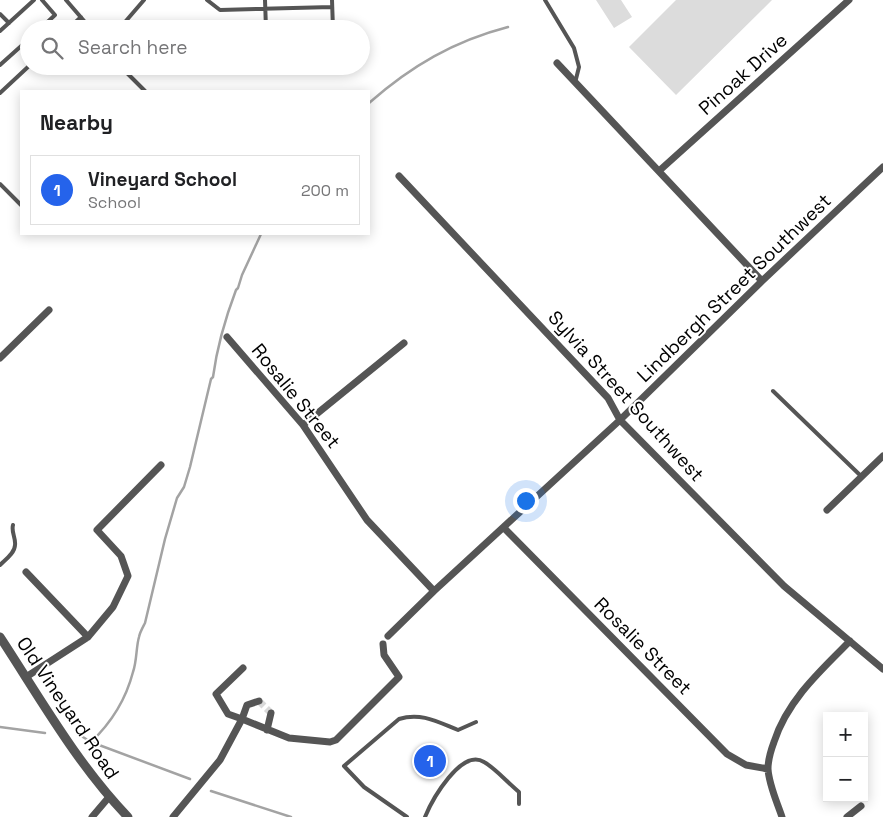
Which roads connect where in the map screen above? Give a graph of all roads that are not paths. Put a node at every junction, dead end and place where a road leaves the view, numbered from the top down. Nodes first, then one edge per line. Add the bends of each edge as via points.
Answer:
1 (34, 0) edge
2 (42, 0) edge
3 (66, 0) edge
4 (144, 0) edge
5 (207, 0) edge
6 (265, 0) edge
7 (332, 0) edge
8 (545, 0) edge
9 (849, 0) edge
10 (332, 7) junction
11 (266, 8) junction
12 (0, 14) edge
13 (81, 17) junction
14 (50, 20) edge
15 (78, 20) edge
16 (84, 20) edge
17 (127, 20) edge
18 (266, 20) edge
19 (333, 20) edge
20 (9, 23) junction
21 (0, 31) edge
22 (20, 47) edge
23 (557, 63) dead end
24 (0, 66) edge
25 (20, 74) edge
26 (129, 75) edge
27 (575, 83) junction
28 (144, 90) edge
29 (0, 93) edge
30 (883, 167) edge
31 (659, 171) junction
32 (399, 176) dead end
33 (0, 184) edge
34 (20, 204) edge
35 (762, 281) junction
36 (48, 310) dead end
37 (227, 337) dead end
38 (404, 343) dead end
39 (0, 358) edge
40 (772, 391) dead end
41 (620, 420) junction
42 (303, 425) junction
43 (883, 456) edge
44 (161, 465) dead end
45 (862, 477) junction
46 (828, 510) dead end
47 (13, 525) dead end
48 (504, 528) junction
49 (0, 565) edge
50 (26, 572) dead end
51 (434, 591) junction
52 (388, 636) dead end
53 (0, 637) edge
54 (88, 637) junction
55 (850, 641) junction
56 (383, 644) dead end
57 (243, 668) dead end
58 (883, 669) edge
59 (26, 677) junction
60 (259, 701) dead end
61 (271, 713) dead end
62 (242, 719) junction
63 (476, 722) dead end
64 (267, 730) junction
65 (768, 769) junction
66 (109, 797) junction
67 (519, 804) dead end
68 (861, 806) dead end
69 (92, 817) edge
70 (128, 817) edge
71 (174, 817) edge
72 (407, 817) edge
73 (425, 817) edge
74 (782, 817) edge
75 (847, 817) edge

1 - 20 lane
2 - 14 lane via 55,15
3 - 13 lane
4 - 17 lane
5 - 11 lane via 220,10
6 - 11 lane
7 - 10 lane
8 - 27 lane via 574,48 579,67
9 - 31 street, Pinoak Drive
10 - 11 lane
10 - 19 lane
11 - 18 lane
12 - 20 lane
13 - 15 lane
13 - 16 lane
20 - 21 lane
22 - 24 lane
23 - 27 street
25 - 29 lane
26 - 28 lane
27 - 31 street
30 - 35 street, Lindbergh Street Southwest
31 - 35 street
32 - 41 street, Sylvia Street Southwest via 608,398
33 - 34 lane
35 - 41 street, Lindbergh Street Southwest
36 - 39 street
37 - 42 street, Rosalie Street
38 - 42 street
40 - 45 lane
41 - 48 street, Lindbergh Street Southwest
41 - 55 street, Sylvia Street Southwest via 784,586
42 - 51 street, Rosalie Street via 367,520
43 - 45 street
44 - 54 street via 97,530 121,556 128,576 113,607
45 - 46 street
47 - 49 lane via 14,550
48 - 51 street, Lindbergh Street Southwest
48 - 65 street, Rosalie Street via 727,754 746,765
50 - 54 street
51 - 52 street, Lindbergh Street Southwest
53 - 59 street, Old Vineyard Road
54 - 59 street
55 - 58 street, Sylvia Street Southwest
55 - 65 street via 810,682 786,713 770,753
56 - 64 street via 384,656 399,677 336,740 289,738
57 - 62 street via 216,694 228,714
59 - 66 street, Old Vineyard Road
60 - 62 street via 247,706
61 - 64 street
62 - 64 street
62 - 71 street via 220,760
63 - 72 lane via 458,730 426,716 408,716 399,719 344,766 364,787
65 - 74 street
66 - 69 street, Old Vineyard Road
66 - 70 street, Old Vineyard Road
67 - 73 lane via 519,792 483,761 474,759 464,762 434,796
68 - 75 street

